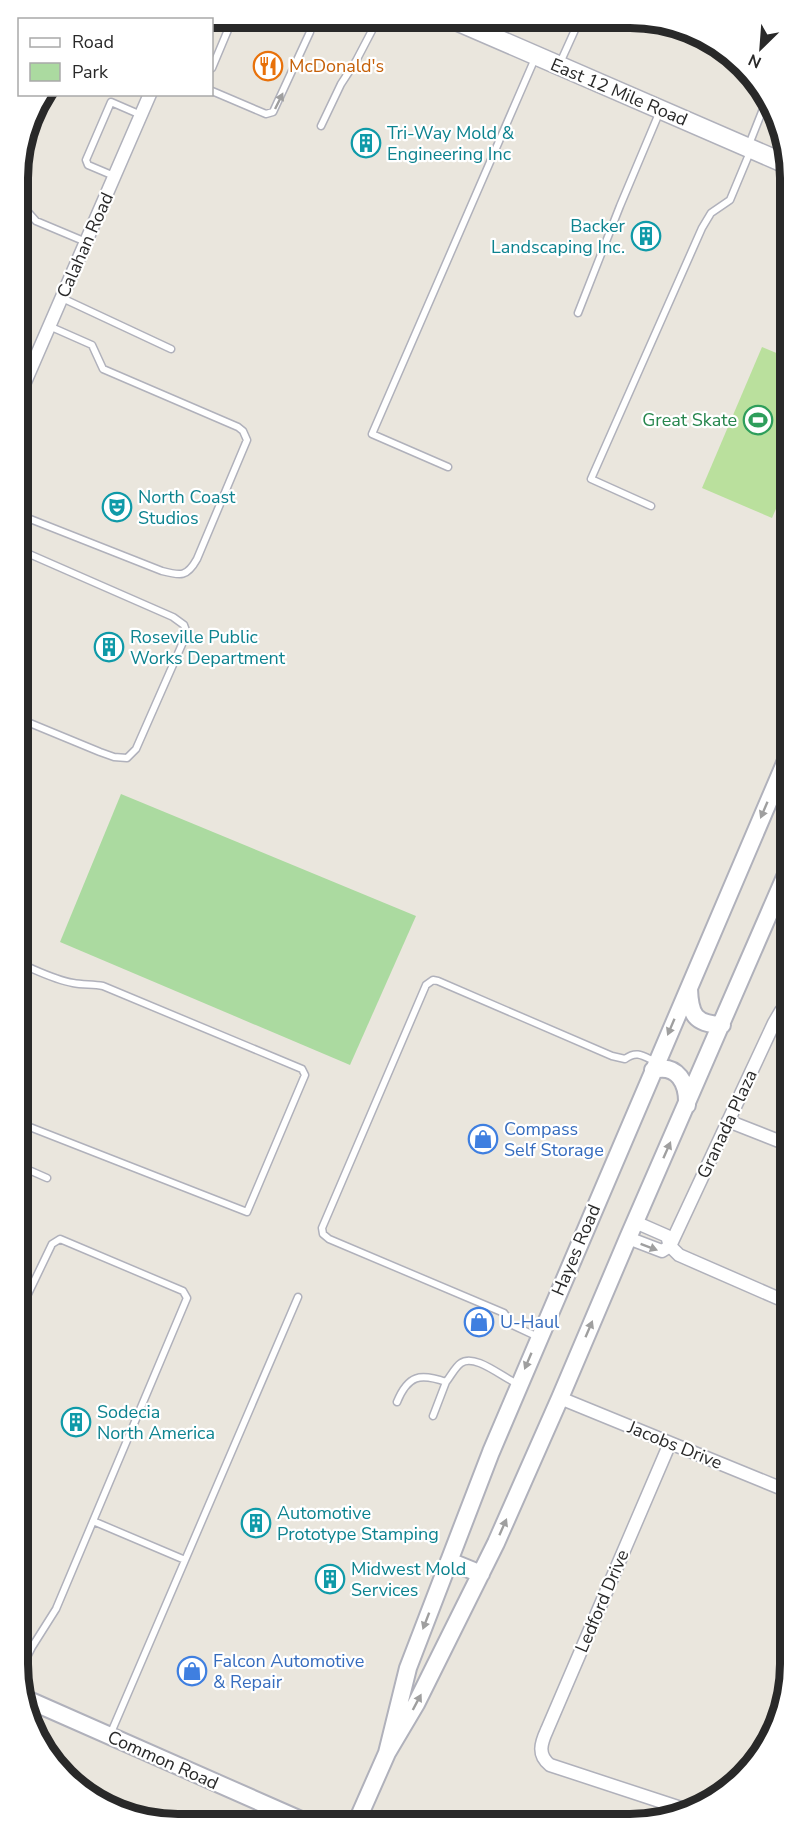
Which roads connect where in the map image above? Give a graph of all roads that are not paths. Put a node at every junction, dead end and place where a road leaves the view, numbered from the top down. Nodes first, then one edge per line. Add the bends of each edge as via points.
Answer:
1 (229, 28) edge
2 (309, 28) edge
3 (373, 28) edge
4 (472, 28) edge
5 (498, 28) edge
6 (576, 28) edge
7 (494, 38) junction
8 (536, 56) junction
9 (213, 66) edge
10 (558, 66) junction
11 (213, 91) edge
12 (112, 96) edge
13 (149, 96) edge
14 (111, 102) junction
15 (660, 110) junction
16 (763, 110) edge
17 (141, 115) junction
18 (321, 126) dead end
19 (750, 148) junction
20 (779, 161) edge
21 (115, 177) junction
22 (29, 213) edge
23 (87, 242) junction
24 (62, 298) junction
25 (578, 314) dead end
26 (49, 326) junction
27 (171, 349) dead end
28 (29, 360) edge
29 (34, 362) junction
30 (29, 374) edge
31 (448, 467) dead end
32 (651, 506) dead end
33 (29, 518) edge
34 (29, 554) edge
35 (29, 723) edge
36 (780, 775) edge
37 (780, 889) edge
38 (28, 967) edge
39 (689, 985) junction
40 (780, 1011) edge
41 (722, 1025) junction
42 (654, 1066) junction
43 (687, 1106) junction
44 (728, 1121) junction
45 (28, 1126) edge
46 (780, 1141) edge
47 (28, 1170) edge
48 (47, 1178) dead end
49 (635, 1222) junction
50 (628, 1238) junction
51 (670, 1246) junction
52 (28, 1293) edge
53 (298, 1297) dead end
54 (780, 1299) edge
55 (539, 1337) junction
56 (446, 1382) junction
57 (518, 1385) junction
58 (561, 1398) junction
59 (397, 1402) dead end
60 (433, 1416) dead end
61 (670, 1443) junction
62 (780, 1488) edge
63 (93, 1521) junction
64 (185, 1560) junction
65 (449, 1561) junction
66 (481, 1574) junction
67 (28, 1652) edge
68 (34, 1702) edge
69 (110, 1736) junction
70 (387, 1753) junction
71 (677, 1807) edge
72 (287, 1814) edge
73 (360, 1814) edge

1 - 9 lane
11 -> 2 lane via 266,114 273,112
3 - 18 lane via 340,84
4 - 7 main road, East 12 Mile Road
5 - 7 lane
6 - 10 lane
7 - 8 main road, East 12 Mile Road
8 - 10 main road, East 12 Mile Road
8 - 31 lane via 372,434
10 - 15 main road, East 12 Mile Road
12 - 14 lane
13 - 17 street, Calahan Road
14 - 17 lane
14 - 21 lane via 86,160 88,165
15 - 19 main road, East 12 Mile Road
15 - 25 lane
16 - 19 lane
17 - 21 street, Calahan Road
19 - 20 main road, East 12 Mile Road
19 - 32 lane via 730,200 711,213 702,228 591,479
21 - 23 street, Calahan Road
22 - 23 lane via 36,221
23 - 24 street, Calahan Road
24 - 26 street, Calahan Road
24 - 27 lane
26 - 29 street, Calahan Road
26 - 33 lane via 92,345 103,369 238,428 247,440 197,559 184,574 162,571
28 - 29 lane
29 - 30 street, Calahan Road
34 - 35 lane via 173,617 184,625 187,633 136,749 127,758 100,752
36 -> 39 street, Hayes Road
37 - 41 street, Hayes Road
38 - 45 lane via 61,981 103,986 302,1069 305,1075 247,1212
39 - 41 street via 689,1004 696,1018
39 -> 42 street, Hayes Road
40 - 44 street, Granada Plaza
41 - 43 street, Hayes Road
42 - 43 street via 682,1079
42 - 55 street, Hayes Road
42 - 55 lane via 638,1054 625,1059 612,1056 433,980 426,985 322,1228 325,1237 504,1313 508,1323
49 -> 43 street, Hayes Road
44 - 46 street
44 - 51 street, Granada Plaza
47 - 48 lane
49 - 50 street, Hayes Road
49 - 51 street via 667,1236
50 -> 51 street via 662,1251
58 -> 50 street, Hayes Road
51 - 54 street via 679,1255
52 - 63 lane via 52,1244 60,1239 186,1293 186,1303
53 - 64 lane
55 -> 57 street, Hayes Road
56 - 57 lane via 468,1360 478,1361
56 - 59 lane via 431,1377 412,1381 404,1386
56 - 60 lane
57 - 65 street, Hayes Road
58 - 61 street, Jacobs Drive
66 -> 58 street, Hayes Road
61 - 62 street, Jacobs Drive
61 - 71 street, Ledford Drive via 540,1751 543,1760 556,1767
63 - 64 lane
63 - 67 lane via 52,1618
64 - 69 lane
65 - 66 street
65 -> 70 street, Hayes Road via 408,1668
70 -> 66 street, Hayes Road
68 - 69 street, Common Road
69 - 72 street, Common Road
70 - 73 street, Hayes Road

